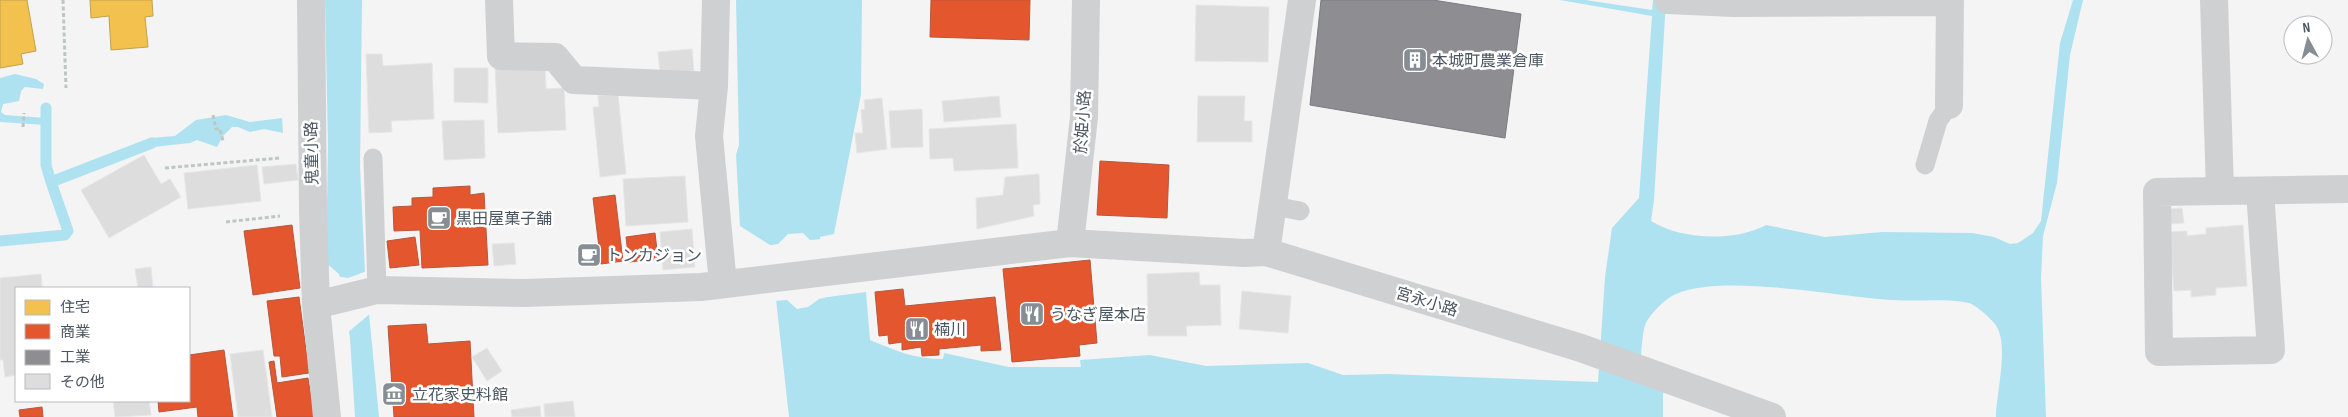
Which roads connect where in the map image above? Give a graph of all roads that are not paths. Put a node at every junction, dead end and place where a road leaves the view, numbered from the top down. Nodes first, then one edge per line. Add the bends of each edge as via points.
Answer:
1 (311, 0) edge
2 (499, 0) edge
3 (716, 0) edge
4 (1086, 0) edge
5 (1302, 0) edge
6 (1668, 0) edge
7 (2214, 0) edge
8 (1950, 1) edge
9 (714, 86) junction
10 (1949, 105) joint
11 (373, 158) dead end
12 (1926, 165) dead end
13 (2348, 189) edge
14 (2220, 191) junction
15 (2260, 191) junction
16 (1274, 206) junction
17 (1300, 211) dead end
18 (1070, 243) junction
19 (1266, 252) junction
20 (723, 284) junction
21 (374, 291) junction
22 (328, 302) junction
23 (327, 417) edge
24 (1772, 417) edge

1 - 22 street, 鬼童小路 via 313,212
2 - 9 street via 501,56 556,57 574,80
3 - 9 street
4 - 18 street, 於姫小路 via 1084,117
5 - 16 street
6 - 8 street
7 - 14 street
8 - 10 street
9 - 20 street via 709,136
10 - 12 lane via 1938,121
11 - 21 lane
13 - 15 street
14 - 15 street
14 - 15 street via 2157,192 2159,352 2271,350
16 - 17 lane
16 - 19 street
18 - 19 street, 宮永小路
18 - 20 street, 宮永小路
19 - 24 street, 宮永小路 via 1581,348
20 - 21 street, 宮永小路 via 524,294
21 - 22 street, 宮永小路
22 - 23 street, 鬼童小路

